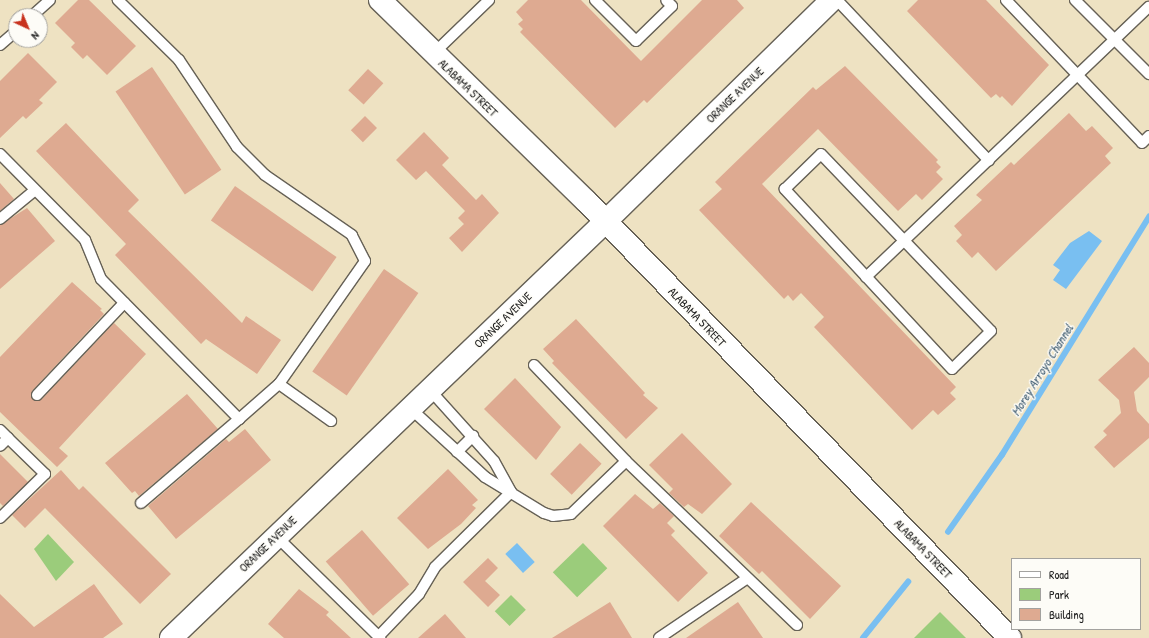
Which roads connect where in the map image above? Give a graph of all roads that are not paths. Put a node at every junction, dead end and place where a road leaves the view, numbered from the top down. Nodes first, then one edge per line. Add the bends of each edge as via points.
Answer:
1 (50, 0) edge
2 (118, 0) edge
3 (380, 0) edge
4 (489, 0) edge
5 (595, 0) edge
6 (666, 0) edge
7 (832, 0) edge
8 (837, 0) edge
9 (1006, 0) edge
10 (1075, 0) edge
11 (1149, 7) edge
12 (41, 8) edge
13 (8, 38) edge
14 (1114, 40) junction
15 (0, 45) edge
16 (433, 54) junction
17 (1149, 74) edge
18 (1078, 75) junction
19 (1149, 136) edge
20 (0, 154) edge
21 (989, 161) junction
22 (35, 190) junction
23 (0, 219) edge
24 (605, 222) junction
25 (904, 240) junction
26 (866, 277) junction
27 (124, 303) junction
28 (534, 364) dead end
29 (279, 384) junction
30 (430, 390) junction
31 (37, 395) dead end
32 (410, 408) junction
33 (239, 419) junction
34 (331, 421) dead end
35 (0, 430) edge
36 (472, 436) junction
37 (8, 438) junction
38 (0, 446) edge
39 (457, 452) junction
40 (626, 461) junction
41 (511, 492) junction
42 (141, 503) dead end
43 (0, 518) edge
44 (276, 536) junction
45 (746, 578) junction
46 (797, 625) dead end
47 (379, 637) edge
48 (171, 638) edge
49 (660, 638) edge
50 (1010, 638) edge

1 - 12 lane
2 - 29 lane via 179,60 237,147 265,175 352,235 365,261
3 - 16 street, ALABAMA STREET
4 - 16 lane
5 - 6 lane via 636,42 672,6
7 - 24 street, ORANGE AVENUE
8 - 21 lane
9 - 18 lane
10 - 14 lane
11 - 14 lane
13 - 15 lane
14 - 17 lane
14 - 18 lane
16 - 24 street, ALABAMA STREET
18 - 19 lane via 1142,143
18 - 21 lane
20 - 22 lane
21 - 25 lane
22 - 23 lane
22 - 27 lane via 85,240 100,279
24 - 30 street, ORANGE AVENUE
24 - 50 street, ALABAMA STREET
25 - 26 lane
25 - 26 lane via 821,154 785,189
25 - 26 lane via 991,331 952,369
27 - 31 lane
27 - 33 lane
28 - 40 lane
29 - 33 lane
29 - 34 lane
30 - 32 street, ORANGE AVENUE
30 - 36 lane
32 - 39 lane
32 - 44 street, ORANGE AVENUE
33 - 42 lane
35 - 37 lane
36 - 39 lane
36 - 41 lane via 494,460
37 - 38 lane
37 - 43 lane via 45,474
39 - 41 lane via 485,477
40 - 41 lane via 571,514 553,516 544,513
40 - 45 lane
41 - 47 lane via 435,567 418,594
44 - 47 lane
44 - 48 street, ORANGE AVENUE
45 - 46 lane
45 - 49 lane

